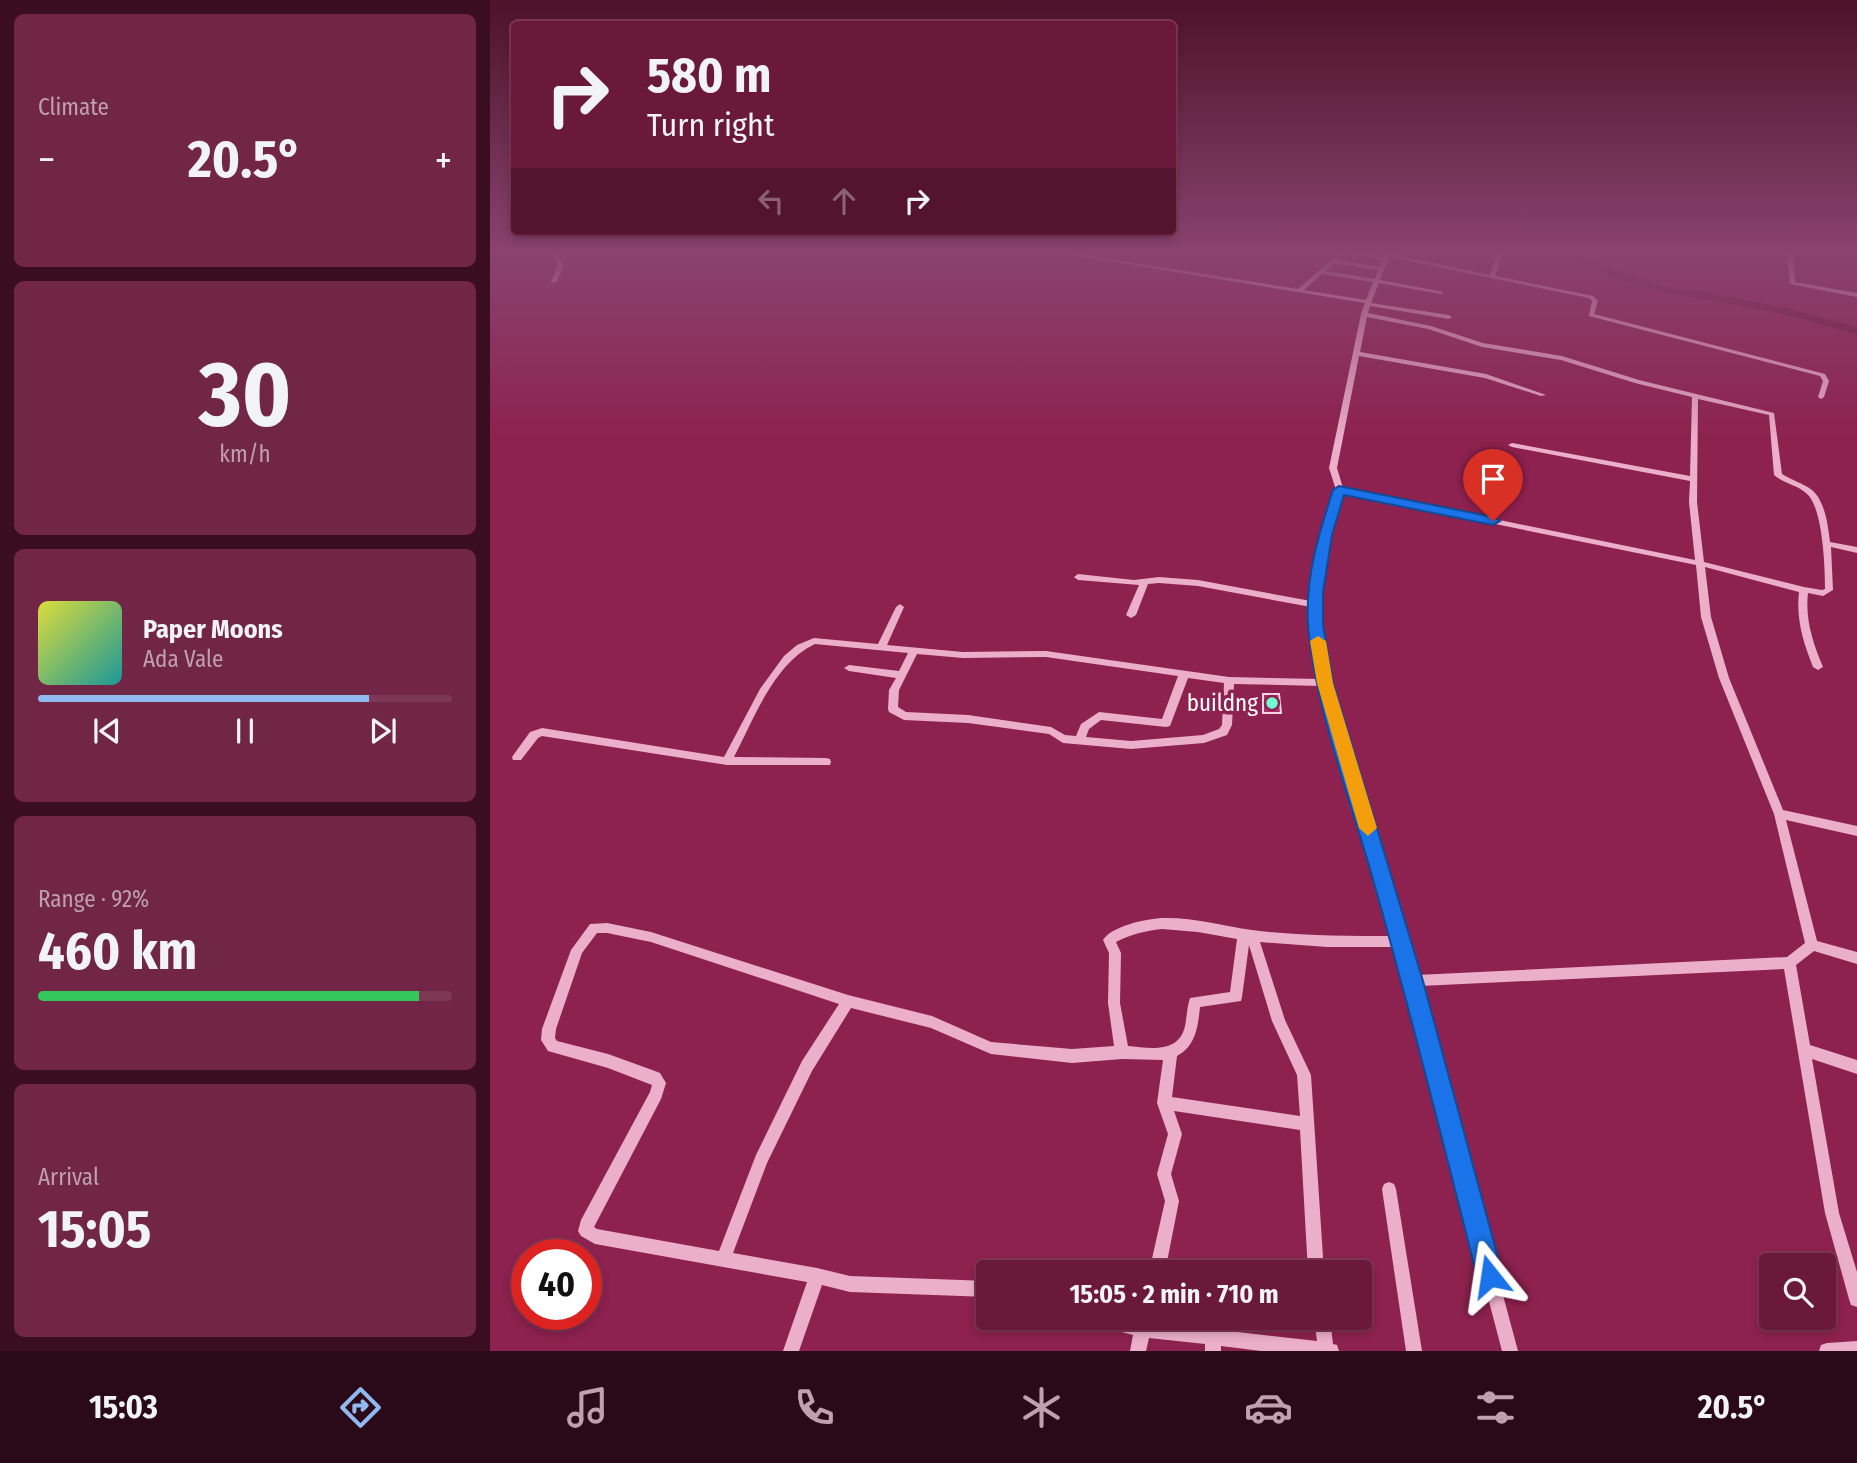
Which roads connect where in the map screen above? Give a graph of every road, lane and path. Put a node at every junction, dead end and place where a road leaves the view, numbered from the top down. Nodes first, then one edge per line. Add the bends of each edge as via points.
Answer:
1 (1365, 317) edge
2 (1398, 317) edge
3 (1599, 317) edge
4 (1356, 353) junction
5 (1543, 395) dead end
6 (1695, 396) junction
7 (1821, 397) dead end
8 (1512, 445) dead end
9 (1693, 479) junction
10 (1339, 490) junction
11 (1825, 543) junction
12 (1857, 550) edge
13 (1698, 563) junction
14 (1078, 577) dead end
15 (1144, 583) junction
16 (1804, 590) junction
17 (1315, 605) junction
18 (900, 607) dead end
19 (1131, 615) dead end
20 (881, 647) junction
21 (914, 651) junction
22 (1818, 667) dead end
23 (849, 668) dead end
24 (1184, 674) junction
25 (902, 675) junction
26 (1228, 680) junction
27 (1325, 683) junction
28 (1080, 740) junction
29 (517, 757) dead end
30 (727, 761) junction
31 (826, 762) dead end
32 (1779, 814) junction
33 (1857, 831) edge
34 (1248, 935) junction
35 (1399, 941) junction
36 (1812, 945) junction
37 (1857, 958) edge
38 (1789, 963) junction
39 (1412, 981) junction
40 (848, 1000) junction
41 (1806, 1051) junction
42 (1122, 1052) junction
43 (1171, 1054) junction
44 (1857, 1067) edge
45 (1164, 1103) junction
46 (1306, 1124) junction
47 (1390, 1189) dead end
48 (723, 1259) junction
49 (1160, 1260) edge
50 (1315, 1260) edge
51 (817, 1276) junction
52 (976, 1289) edge
53 (1857, 1299) edge
54 (1142, 1330) edge
55 (1168, 1330) edge
56 (1324, 1330) edge
57 (1214, 1343) edge
58 (1857, 1349) edge
59 (791, 1351) edge
60 (1138, 1351) edge
61 (1328, 1351) edge
62 (1414, 1351) edge
63 (1510, 1351) edge
64 (1826, 1351) edge

1 - 4 street
2 - 6 street via 1482,345 1562,358
3 - 7 street via 1815,372 1826,381
4 - 5 street via 1486,376
4 - 10 street via 1333,468
6 - 9 street
6 - 11 street via 1773,415 1777,475 1815,496
8 - 9 street
9 - 13 street
10 - 13 street
10 - 17 street via 1325,535
11 - 12 street
11 - 16 street via 1829,590
13 - 16 street
13 - 32 street via 1712,643
14 - 15 street
15 - 17 street via 1198,583
15 - 19 street
16 - 22 street via 1804,636
17 - 27 street
18 - 20 street
20 - 21 street
20 - 30 street via 814,641 800,645 777,670
21 - 24 street via 1046,654
21 - 25 street
23 - 25 street
24 - 26 street
24 - 28 street via 1166,723 1101,716 1085,727
25 - 28 street via 894,690 893,709 904,716 968,719 1051,731 1063,739
26 - 27 street
26 - 28 street via 1227,725 1217,736 1147,745
27 - 35 street
29 - 30 street via 534,735 542,732
30 - 31 street
32 - 33 street
32 - 36 street
34 - 35 street via 1330,942
34 - 42 street via 1201,925 1156,923 1109,940 1115,953 1114,1003
34 - 43 street via 1236,997 1195,1002 1188,1037
34 - 46 street via 1279,1021 1301,1062
35 - 39 street
36 - 37 street
36 - 38 street
38 - 39 street
38 - 41 street
39 - 63 street
40 - 42 street via 932,1022 991,1048 1072,1056
40 - 48 street via 807,1066 761,1160
40 - 48 street via 651,937 607,928 594,928 577,950 548,1040 553,1046 608,1061 659,1083 601,1191 586,1231
41 - 44 street
41 - 53 street via 1832,1213
42 - 43 street
43 - 45 street
45 - 46 street
45 - 49 street via 1175,1134 1164,1174 1172,1201
46 - 50 street
47 - 62 street
48 - 51 street
51 - 52 street via 850,1284
51 - 59 street
54 - 60 street
55 - 57 street
56 - 61 street
57 - 61 street
58 - 64 street

